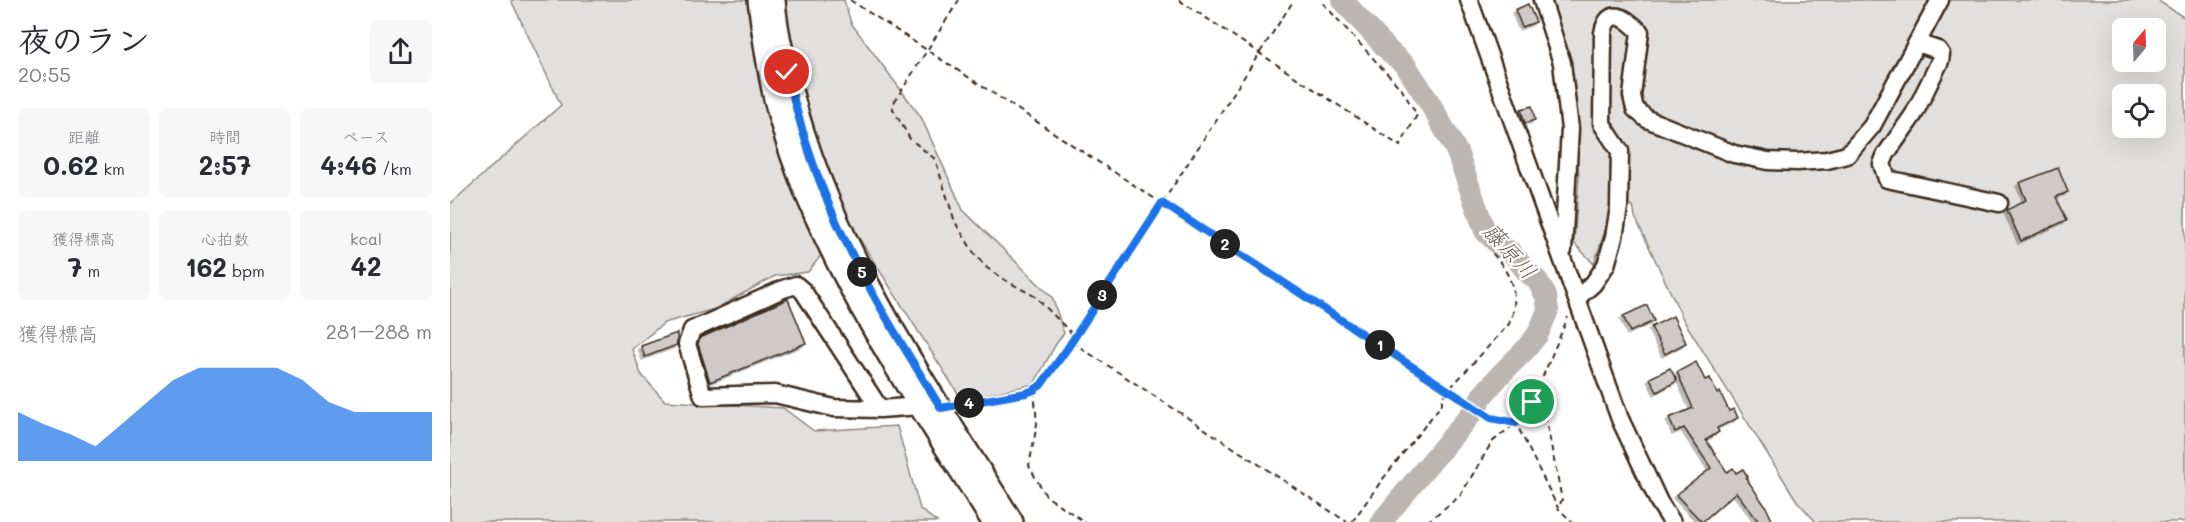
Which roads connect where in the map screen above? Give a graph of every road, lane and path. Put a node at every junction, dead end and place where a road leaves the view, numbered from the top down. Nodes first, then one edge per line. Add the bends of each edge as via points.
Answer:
1 (759, 0) edge
2 (774, 0) edge
3 (850, 0) edge
4 (959, 0) edge
5 (1179, 0) edge
6 (1294, 0) edge
7 (1320, 0) edge
8 (1469, 0) edge
9 (1542, 0) edge
10 (1940, 0) edge
11 (1917, 43) junction
12 (926, 49) junction
13 (1260, 53) junction
14 (1999, 202) dead end
15 (1162, 203) junction
16 (1492, 253) dead end
17 (1563, 257) junction
18 (1577, 298) junction
19 (1075, 337) junction
20 (1072, 342) junction
21 (1539, 385) junction
22 (1034, 390) junction
23 (1448, 390) junction
24 (931, 407) junction
25 (880, 409) junction
26 (1516, 423) junction
27 (1558, 508) junction
28 (993, 522) edge
29 (1012, 522) edge
30 (1085, 522) edge
31 (1347, 522) edge
32 (1352, 522) edge
33 (1427, 522) edge
34 (1572, 522) edge
35 (1672, 522) edge

1 - 24 main road via 775,99 807,192 854,291
2 - 24 main road via 799,121 820,183
3 - 12 path
4 - 12 path
5 - 13 path
6 - 13 path
7 - 13 path via 1402,90 1417,115 1401,146
8 - 17 street
9 - 17 street via 1562,63 1570,129
10 - 11 street
11 - 14 street via 1938,50 1940,61 1914,114 1886,154 1884,174 1887,179
11 - 18 street via 1872,126 1847,155 1827,160 1768,161 1734,154 1686,136 1647,119 1635,109 1633,78 1640,32 1632,23 1611,17 1603,33 1602,124 1620,151 1619,207 1606,264 1593,284
12 - 15 path
12 - 19 path via 893,109 910,139 935,159 955,222 974,253 1003,279 1036,297
13 - 15 path
15 - 19 path
15 - 23 path
16 - 23 path via 1510,276 1513,314 1509,324
17 - 18 street
18 - 21 path
18 - 35 street via 1620,419
19 - 20 path
20 - 22 path
20 - 31 path
21 - 26 path
21 - 27 path via 1562,500
22 - 24 path
22 - 30 path via 1037,424 1029,466 1046,496
23 - 26 path via 1491,418
23 - 32 path via 1442,404
24 - 25 street
24 - 28 main road
24 - 29 main road
25 - 25 street via 796,285 692,330 687,344 704,396 775,394 834,408
26 - 27 path
26 - 33 path via 1492,442 1460,496
27 - 34 path

